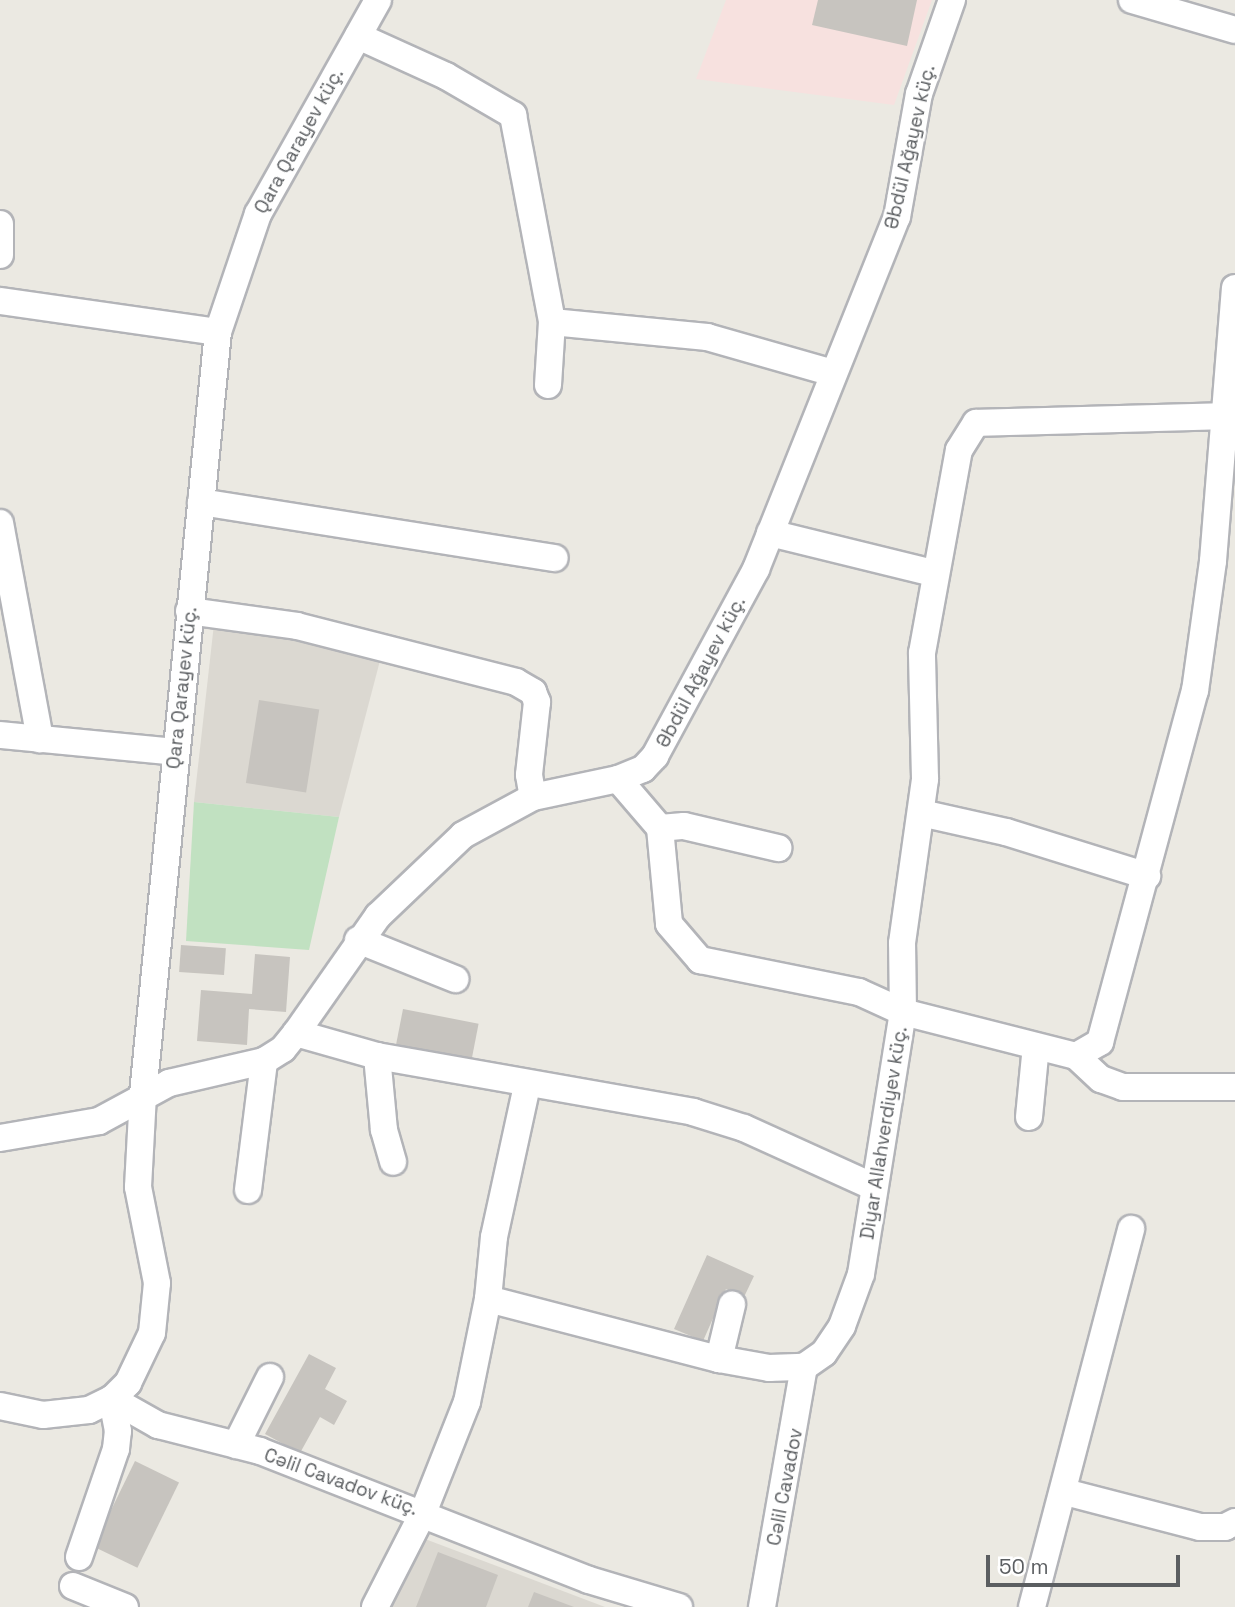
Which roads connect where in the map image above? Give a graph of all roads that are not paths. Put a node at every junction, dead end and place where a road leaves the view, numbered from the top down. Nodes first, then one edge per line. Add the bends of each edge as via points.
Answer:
1 (378, 0) edge
2 (952, 0) edge
3 (1138, 1) edge
4 (1235, 30) edge
5 (358, 36) junction
6 (0, 224) edge
7 (0, 255) edge
8 (1235, 288) edge
9 (0, 301) edge
10 (552, 322) junction
11 (218, 332) junction
12 (833, 373) junction
13 (548, 385) dead end
14 (1226, 416) junction
15 (201, 502) junction
16 (0, 523) edge
17 (770, 533) junction
18 (555, 558) dead end
19 (933, 573) junction
20 (190, 611) junction
21 (0, 735) edge
22 (40, 739) junction
23 (175, 752) junction
24 (618, 779) junction
25 (533, 797) junction
26 (921, 813) junction
27 (660, 828) junction
28 (778, 848) dead end
29 (1147, 876) junction
30 (358, 940) junction
31 (455, 979) dead end
32 (903, 1012) junction
33 (296, 1033) junction
34 (1036, 1046) junction
35 (377, 1056) junction
36 (1076, 1056) junction
37 (264, 1061) junction
38 (527, 1086) junction
39 (1235, 1087) edge
40 (143, 1094) junction
41 (1029, 1118) dead end
42 (0, 1139) edge
43 (393, 1162) dead end
44 (872, 1186) junction
45 (248, 1190) dead end
46 (1130, 1229) dead end
47 (488, 1299) junction
48 (732, 1305) dead end
49 (719, 1359) junction
50 (804, 1367) junction
51 (270, 1377) dead end
52 (111, 1399) junction
53 (0, 1406) edge
54 (236, 1445) junction
55 (1065, 1492) junction
56 (423, 1513) junction
57 (1235, 1522) edge
58 (79, 1557) dead end
59 (73, 1586) dead end
60 (125, 1607) edge
61 (375, 1607) edge
62 (679, 1607) edge
63 (762, 1607) edge
64 (1032, 1607) edge

1 - 5 street, Qara Qarayev küç.
2 - 12 street, Əbdül Ağayev küç. via 919,94 897,217
3 - 4 street
5 - 10 street via 399,59 446,76 513,115
5 - 11 street, Qara Qarayev küç. via 258,214
6 - 7 street
8 - 14 street
9 - 11 street
10 - 12 street via 707,337
10 - 13 street
11 - 15 street, Qara Qarayev küç.
12 - 17 street, Əbdül Ağayev küç.
14 - 19 street via 976,423 959,450
14 - 29 street via 1195,691
15 - 18 street
15 - 20 street, Qara Qarayev küç.
16 - 22 street
17 - 19 street
17 - 24 street, Əbdül Ağayev küç. via 756,569 655,756 643,769
19 - 26 street via 922,653 925,779
20 - 23 street, Qara Qarayev küç.
20 - 25 street via 309,629 516,682 533,692 537,702 529,765
21 - 22 street
22 - 23 street
23 - 40 street, Qara Qarayev küç.
24 - 25 street, Əbdül Ağayev küç.
24 - 27 street
25 - 30 street, Əbdül Ağayev küç. via 463,835
26 - 29 street via 1006,832
26 - 32 street via 902,943
27 - 28 street via 684,826
27 - 32 street via 669,924 700,960 859,992
29 - 36 street via 1100,1042
30 - 31 street
30 - 33 street, Əbdül Ağayev küç.
32 - 34 street, Diyar Allahverdiyev küç.
32 - 44 street, Diyar Allahverdiyev küç.
33 - 35 street
33 - 37 street, Əbdül Ağayev küç.
34 - 36 street, Diyar Allahverdiyev küç.
34 - 41 street
35 - 38 street
35 - 43 street via 384,1130
36 - 39 street via 1101,1079 1123,1087
37 - 40 street, Əbdül Ağayev küç. via 169,1083
37 - 45 street
38 - 44 street via 706,1116 744,1128
38 - 47 street via 494,1237
40 - 42 street, Əbdül Ağayev küç. via 99,1121
40 - 52 street, Qara Qarayev küç. via 138,1187 157,1307 142,1359
44 - 50 street, Diyar Allahverdiyev küç. via 863,1262 842,1326 824,1353
46 - 55 street
47 - 49 street
47 - 56 street via 467,1402
48 - 49 street
49 - 50 street via 769,1368
50 - 63 street, Cəlil Cavadov
51 - 54 street
52 - 53 street via 69,1415
52 - 54 street, Cəlil Cavadov küç. via 158,1425
52 - 58 street via 118,1431 116,1449
54 - 56 street, Cəlil Cavadov küç.
55 - 57 street via 1200,1527 1225,1527
55 - 64 street
56 - 61 street
56 - 62 street, Cəlil Cavadov küç. via 589,1580
59 - 60 street

